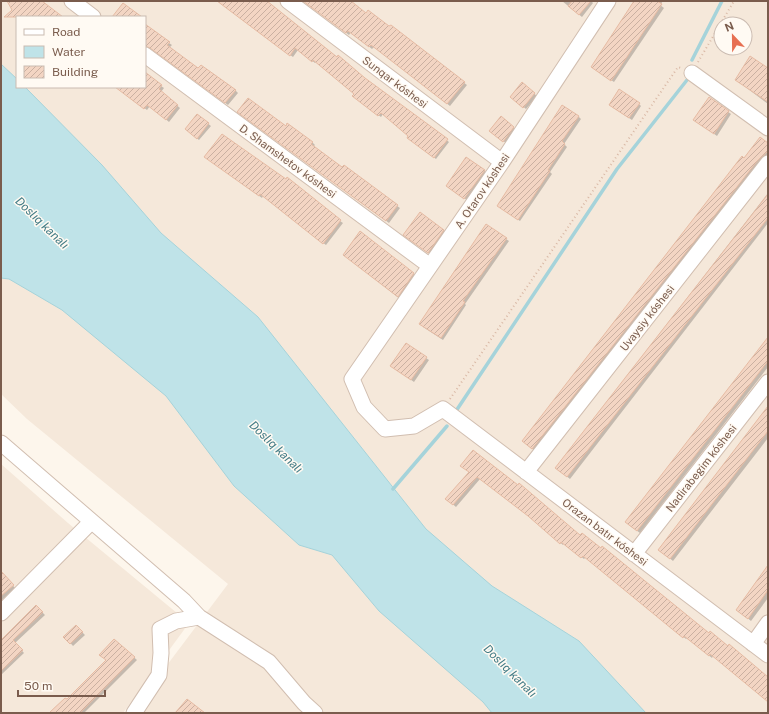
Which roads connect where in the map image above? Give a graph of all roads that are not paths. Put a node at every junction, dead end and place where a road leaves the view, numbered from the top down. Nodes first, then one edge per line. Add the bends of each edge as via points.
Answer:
1 (72, 1) edge
2 (288, 1) edge
3 (608, 1) edge
4 (92, 16) edge
5 (146, 56) edge
6 (692, 73) road end
7 (768, 128) edge
8 (502, 162) junction
9 (768, 163) edge
10 (430, 266) junction
11 (768, 382) edge
12 (443, 409) joint
13 (1, 443) edge
14 (526, 472) junction
15 (91, 522) junction
16 (634, 554) junction
17 (1, 613) edge
18 (199, 617) junction
19 (768, 623) edge
20 (753, 644) junction
21 (768, 655) edge
22 (134, 713) edge
23 (315, 713) edge

1 - 4 street
2 - 8 street, Sunqar kóshesi
3 - 8 street, A. Otarov kóshesi
5 - 10 street, D. Shamshetov kóshesi
6 - 7 street
8 - 10 street, A. Otarov kóshesi
9 - 14 street, Uvaysiy kóshesi
10 - 12 street, A. Otarov kóshesi via 352,379 364,407 385,429 414,426
11 - 16 street, Nadirabegim kóshesi
12 - 14 street, Orazan batır kóshesi
13 - 15 street
14 - 16 street, Orazan batır kóshesi
15 - 17 street
15 - 18 street via 184,601
16 - 20 street, Orazan batır kóshesi
18 - 22 street via 176,621 160,629 159,675
18 - 23 street via 269,662
19 - 20 street
20 - 21 street, Orazan batır kóshesi

